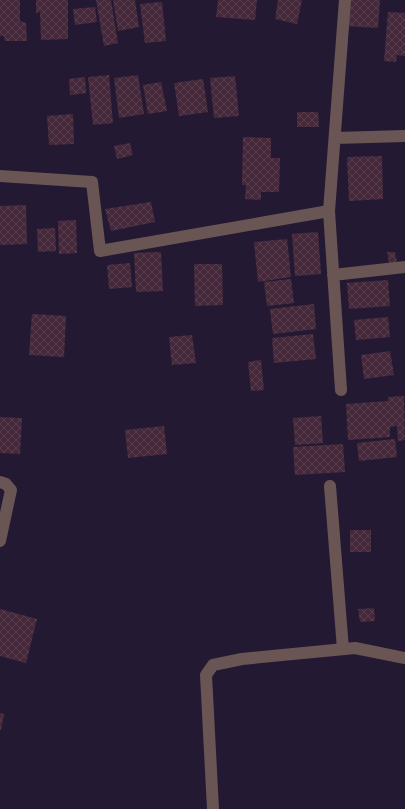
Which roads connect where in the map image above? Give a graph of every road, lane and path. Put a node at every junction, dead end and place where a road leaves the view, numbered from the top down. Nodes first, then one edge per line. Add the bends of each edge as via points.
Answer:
1 (346, 0) edge
2 (405, 136) edge
3 (335, 138) junction
4 (0, 176) edge
5 (329, 211) junction
6 (405, 268) edge
7 (333, 275) junction
8 (341, 390) dead end
9 (0, 482) edge
10 (330, 486) dead end
11 (0, 541) edge
12 (343, 649) junction
13 (405, 658) edge
14 (213, 809) edge

1 - 3 street
2 - 3 street
3 - 5 street
4 - 5 street via 92,182 100,251
5 - 7 street
6 - 7 street
7 - 8 street
9 - 11 street via 11,490
10 - 12 street
12 - 13 street via 355,648
12 - 14 street via 242,659 213,665 206,676

